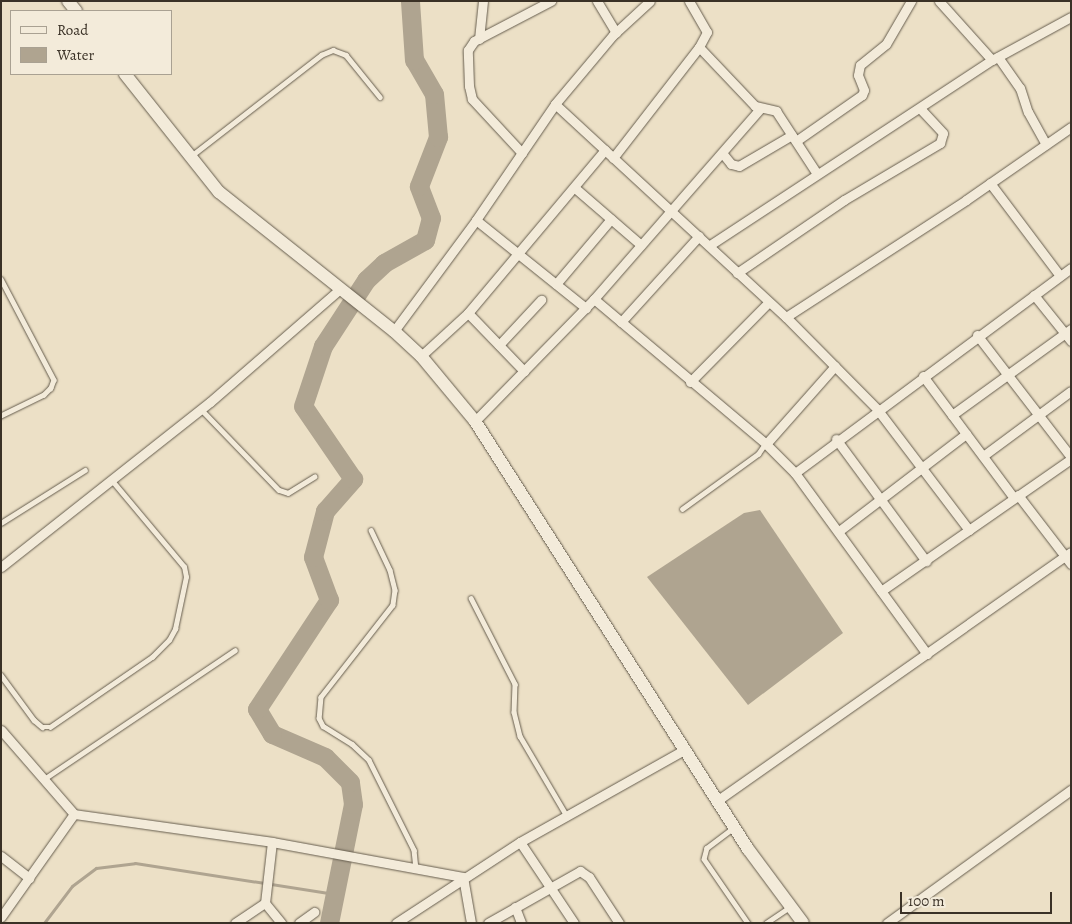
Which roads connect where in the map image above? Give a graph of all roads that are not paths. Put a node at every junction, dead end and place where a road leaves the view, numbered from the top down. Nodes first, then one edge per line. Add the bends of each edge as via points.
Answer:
1 (483, 1) edge
2 (552, 1) edge
3 (597, 1) edge
4 (650, 1) edge
5 (688, 1) edge
6 (911, 1) edge
7 (939, 1) edge
8 (1071, 17) edge
9 (616, 33) junction
10 (479, 38) junction
11 (699, 47) junction
12 (995, 59) junction
13 (126, 75) edge
14 (380, 97) dead end
15 (555, 104) junction
16 (760, 109) junction
17 (921, 109) junction
18 (1071, 127) edge
19 (794, 138) junction
20 (1046, 144) junction
21 (605, 150) junction
22 (522, 152) junction
23 (723, 154) junction
24 (190, 157) junction
25 (613, 158) junction
26 (817, 174) junction
27 (990, 183) junction
28 (575, 188) junction
29 (671, 211) junction
30 (611, 219) junction
31 (476, 220) junction
32 (699, 236) junction
33 (641, 245) junction
34 (710, 245) junction
35 (518, 252) junction
36 (1071, 268) edge
37 (737, 273) junction
38 (1060, 276) junction
39 (1, 278) edge
40 (556, 284) junction
41 (344, 291) junction
42 (1034, 295) junction
43 (594, 299) junction
44 (541, 300) dead end
45 (768, 302) junction
46 (586, 308) junction
47 (468, 313) junction
48 (786, 317) junction
49 (621, 322) junction
50 (394, 331) junction
51 (977, 335) junction
52 (1069, 335) edge
53 (499, 345) junction
54 (421, 356) junction
55 (835, 366) junction
56 (524, 371) junction
57 (1008, 375) junction
58 (923, 376) junction
59 (690, 382) junction
60 (1071, 391) edge
61 (201, 409) junction
62 (877, 409) junction
63 (952, 415) junction
64 (1038, 415) junction
65 (1, 416) edge
66 (475, 421) junction
67 (966, 434) junction
68 (836, 440) junction
69 (766, 444) junction
70 (983, 456) junction
71 (1071, 458) edge
72 (924, 468) junction
73 (85, 470) dead end
74 (795, 473) junction
75 (314, 477) dead end
76 (112, 482) junction
77 (1016, 497) junction
78 (881, 499) junction
79 (682, 509) dead end
80 (1, 523) edge
81 (371, 530) dead end
82 (839, 530) junction
83 (969, 530) junction
84 (1068, 554) edge
85 (926, 561) junction
86 (1071, 564) edge
87 (1, 567) edge
88 (881, 591) junction
89 (471, 598) dead end
90 (234, 650) dead end
91 (927, 654) junction
92 (1, 675) edge
93 (1, 730) edge
94 (686, 749) junction
95 (44, 780) junction
96 (1071, 790) edge
97 (718, 800) junction
98 (74, 814) junction
99 (567, 816) junction
100 (734, 827) junction
101 (272, 842) junction
102 (520, 842) junction
103 (2, 859) edge
104 (416, 868) junction
105 (464, 877) junction
106 (29, 878) junction
107 (550, 887) junction
108 (265, 898) junction
109 (791, 906) junction
110 (515, 907) junction
111 (314, 912) dead end
112 (1, 917) edge
113 (235, 923) edge
114 (281, 923) edge
115 (299, 923) edge
116 (396, 923) edge
117 (471, 923) edge
118 (488, 923) edge
119 (521, 923) edge
120 (574, 923) edge
121 (619, 923) edge
122 (748, 923) edge
123 (766, 923) edge
124 (803, 923) edge
125 (886, 923) edge

1 - 10 street
2 - 10 street
3 - 9 street
4 - 9 street
5 - 11 street via 707,32
6 - 19 street via 886,44 857,70 864,90 862,95
7 - 12 street
8 - 12 street
9 - 15 street
10 - 22 street via 468,50 470,93
11 - 16 street
11 - 25 street
12 - 17 street
12 - 20 street via 1020,88 1028,112
13 - 24 main road
14 - 24 lane via 346,55 333,50 321,55
15 - 21 street
15 - 22 street
16 - 19 street via 768,107 776,111
16 - 23 street
17 - 26 street
17 - 37 street via 943,133 940,143 844,200
18 - 20 street
19 - 23 street via 739,166 731,164
19 - 26 street
20 - 27 street
21 - 25 street
21 - 28 street
22 - 31 street
23 - 29 street
24 - 41 main road via 219,192 240,211
25 - 29 street
26 - 34 street
27 - 38 street
27 - 48 street
28 - 30 street
28 - 35 street
29 - 32 street
29 - 33 street
30 - 33 street
30 - 40 street
31 - 35 street
31 - 50 street
32 - 34 street
32 - 49 street
33 - 43 street
34 - 37 street
35 - 40 street
35 - 47 street
36 - 38 street
37 - 45 street
38 - 42 street
39 - 65 lane via 54,380 44,395
40 - 46 street
41 - 50 main road
41 - 61 street
42 - 51 street
42 - 52 street
43 - 46 street
43 - 49 street
44 - 53 street
45 - 48 street
45 - 59 street
46 - 56 street
47 - 53 street
47 - 54 street
48 - 55 street
49 - 59 street
50 - 54 main road
51 - 57 street
51 - 58 street
52 - 57 street
53 - 56 street
54 - 66 main road
55 - 62 street
55 - 69 street
56 - 66 street
57 - 63 street
57 - 64 street
58 - 62 street
58 - 63 street
59 - 69 street
60 - 64 street
61 - 75 lane via 279,490 288,493
61 - 76 street
62 - 68 street
62 - 72 street
63 - 67 street
64 - 70 street
64 - 71 street
66 - 94 main road
67 - 70 street
67 - 72 street
68 - 74 street
68 - 78 street
69 - 74 street
69 - 79 lane via 758,454
70 - 77 street
71 - 77 street
72 - 78 street
72 - 83 street
73 - 80 lane
74 - 82 street
76 - 87 street
76 - 92 lane via 184,567 186,577 175,629 169,640 152,657 50,727 42,727 34,720
77 - 83 street
77 - 84 street
78 - 82 street
78 - 85 street
81 - 104 lane via 390,570 395,590 393,605 321,696 319,718 323,726 370,760 414,850
82 - 88 street
83 - 85 street
84 - 86 street
84 - 91 street
85 - 88 street
88 - 91 street
89 - 99 lane via 515,684 514,712 520,736
90 - 95 lane
91 - 97 street
93 - 95 street
94 - 97 main road
94 - 99 street
95 - 98 street
96 - 125 street
97 - 100 main road
98 - 101 street
98 - 106 street
99 - 102 street
100 - 109 main road
100 - 122 lane via 707,848 704,860
101 - 104 street
101 - 108 street
102 - 105 street
102 - 107 street
103 - 106 street
104 - 105 street
105 - 116 street
105 - 117 street
106 - 112 street
107 - 110 street
107 - 120 street
107 - 121 street via 575,873 586,873
108 - 113 street
108 - 114 street
109 - 123 lane
109 - 124 main road
110 - 118 street
110 - 119 street
111 - 115 street

